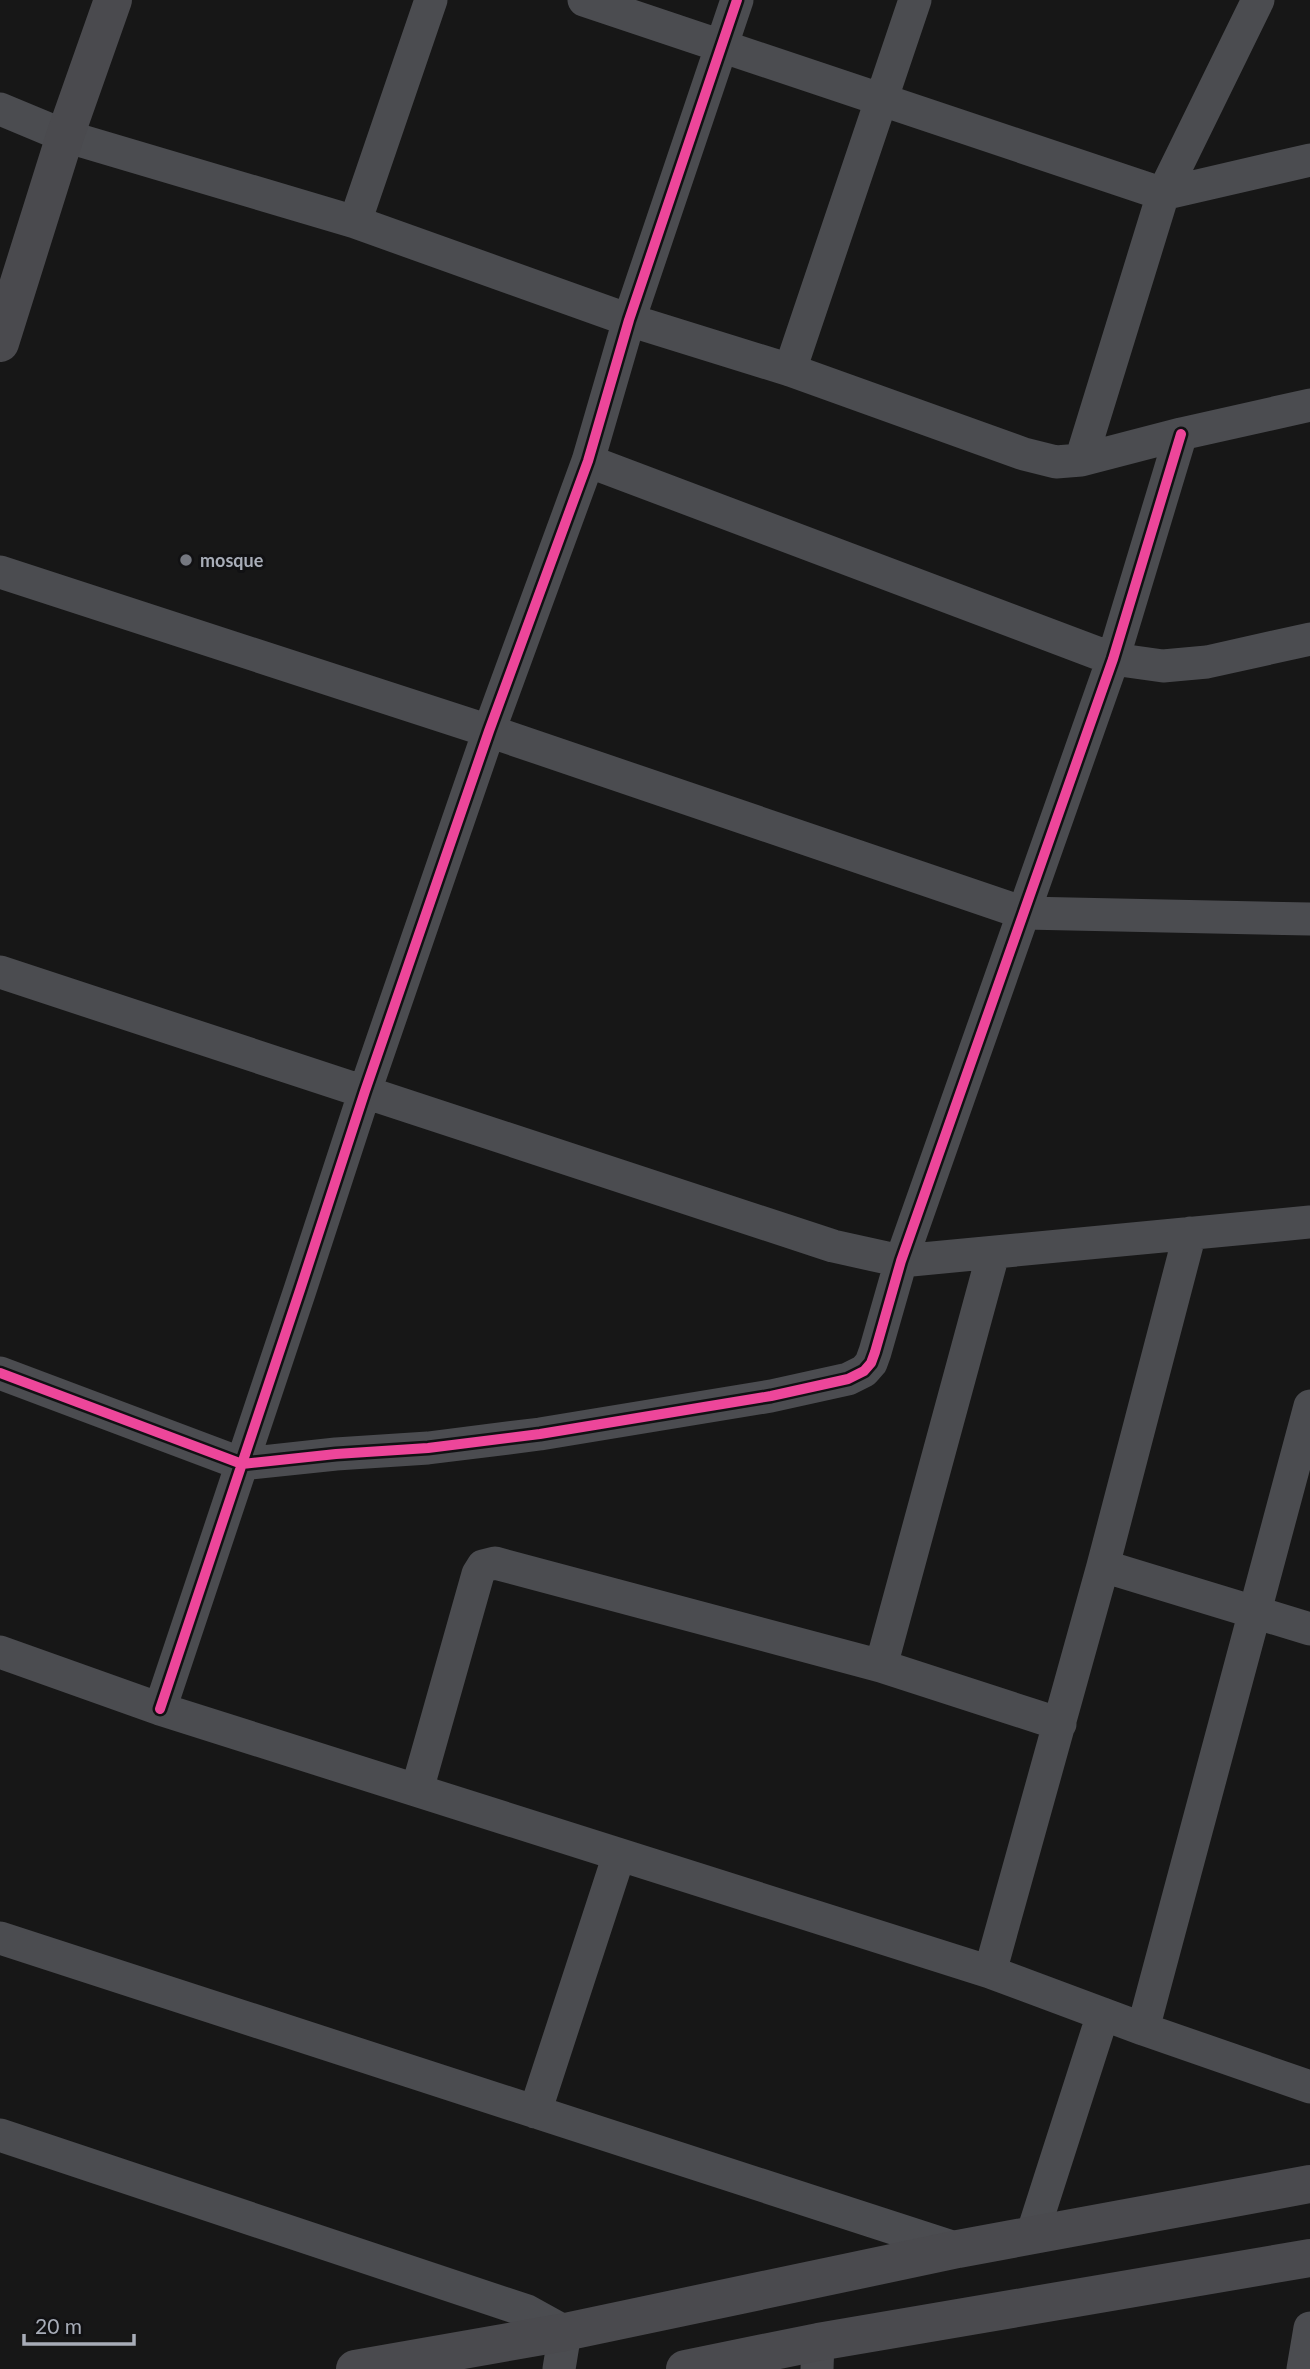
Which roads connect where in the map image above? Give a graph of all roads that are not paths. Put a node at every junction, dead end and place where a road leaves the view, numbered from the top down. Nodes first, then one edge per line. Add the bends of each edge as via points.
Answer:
1 (113, 0) edge
2 (431, 0) edge
3 (584, 0) edge
4 (737, 0) edge
5 (915, 0) edge
6 (1258, 0) edge
7 (721, 47) junction
8 (880, 100) junction
9 (0, 108) edge
10 (65, 136) junction
11 (1310, 160) edge
12 (1163, 194) junction
13 (355, 222) junction
14 (629, 320) junction
15 (0, 343) edge
16 (790, 370) junction
17 (1310, 405) edge
18 (1181, 434) junction
19 (1081, 460) junction
20 (588, 461) junction
21 (0, 572) edge
22 (1310, 639) edge
23 (1113, 659) junction
24 (489, 731) junction
25 (1024, 913) junction
26 (1310, 919) edge
27 (0, 972) edge
28 (365, 1091) junction
29 (1310, 1222) edge
30 (1191, 1233) junction
31 (993, 1254) junction
32 (901, 1261) junction
33 (0, 1373) edge
34 (1310, 1406) edge
35 (242, 1464) junction
36 (1104, 1566) junction
37 (1255, 1613) junction
38 (1310, 1629) edge
39 (0, 1652) edge
40 (881, 1666) junction
41 (160, 1709) junction
42 (1060, 1724) junction
43 (417, 1790) junction
44 (620, 1855) junction
45 (0, 1938) edge
46 (990, 1972) junction
47 (1103, 2014) junction
48 (1143, 2029) junction
49 (1310, 2087) edge
50 (535, 2112) junction
51 (0, 2135) edge
52 (1310, 2184) edge
53 (1032, 2235) junction
54 (958, 2249) junction
55 (1310, 2258) edge
56 (565, 2332) junction
57 (818, 2355) edge
58 (355, 2369) edge
59 (559, 2369) edge
60 (685, 2369) edge

1 - 10 main road
2 - 13 street
3 - 7 street
4 - 7 street
5 - 8 street
6 - 12 street
7 - 8 street
7 - 14 street
8 - 12 street
8 - 16 street
9 - 10 street
10 - 13 street
10 - 15 main road
11 - 12 street
12 - 19 street
13 - 14 street
14 - 16 street
14 - 20 street
16 - 19 street via 1024,454 1056,462
17 - 18 street
18 - 19 street
18 - 23 street
20 - 23 street
20 - 24 street
21 - 24 street
22 - 23 street via 1207,662 1163,666
23 - 25 street
24 - 25 street
24 - 28 street
25 - 26 street
25 - 32 street
27 - 28 street
28 - 32 street via 832,1246
28 - 35 street
29 - 30 street
30 - 31 street
30 - 36 street
31 - 32 street
31 - 40 street
32 - 35 street via 871,1363 848,1378 771,1396 540,1434
33 - 35 street
34 - 37 street
35 - 41 street
36 - 37 street
36 - 42 street
37 - 38 street
37 - 48 street
39 - 41 street
40 - 42 street
40 - 43 street via 488,1563 478,1574
41 - 43 street
42 - 46 street
43 - 44 street
44 - 46 street
44 - 50 street
45 - 50 street
46 - 47 street
47 - 48 street
47 - 53 street
48 - 49 street
50 - 54 street
51 - 56 street via 527,2311
52 - 53 main road
53 - 54 main road
54 - 56 main road
55 - 57 main road
56 - 58 main road
56 - 59 street
57 - 60 main road

